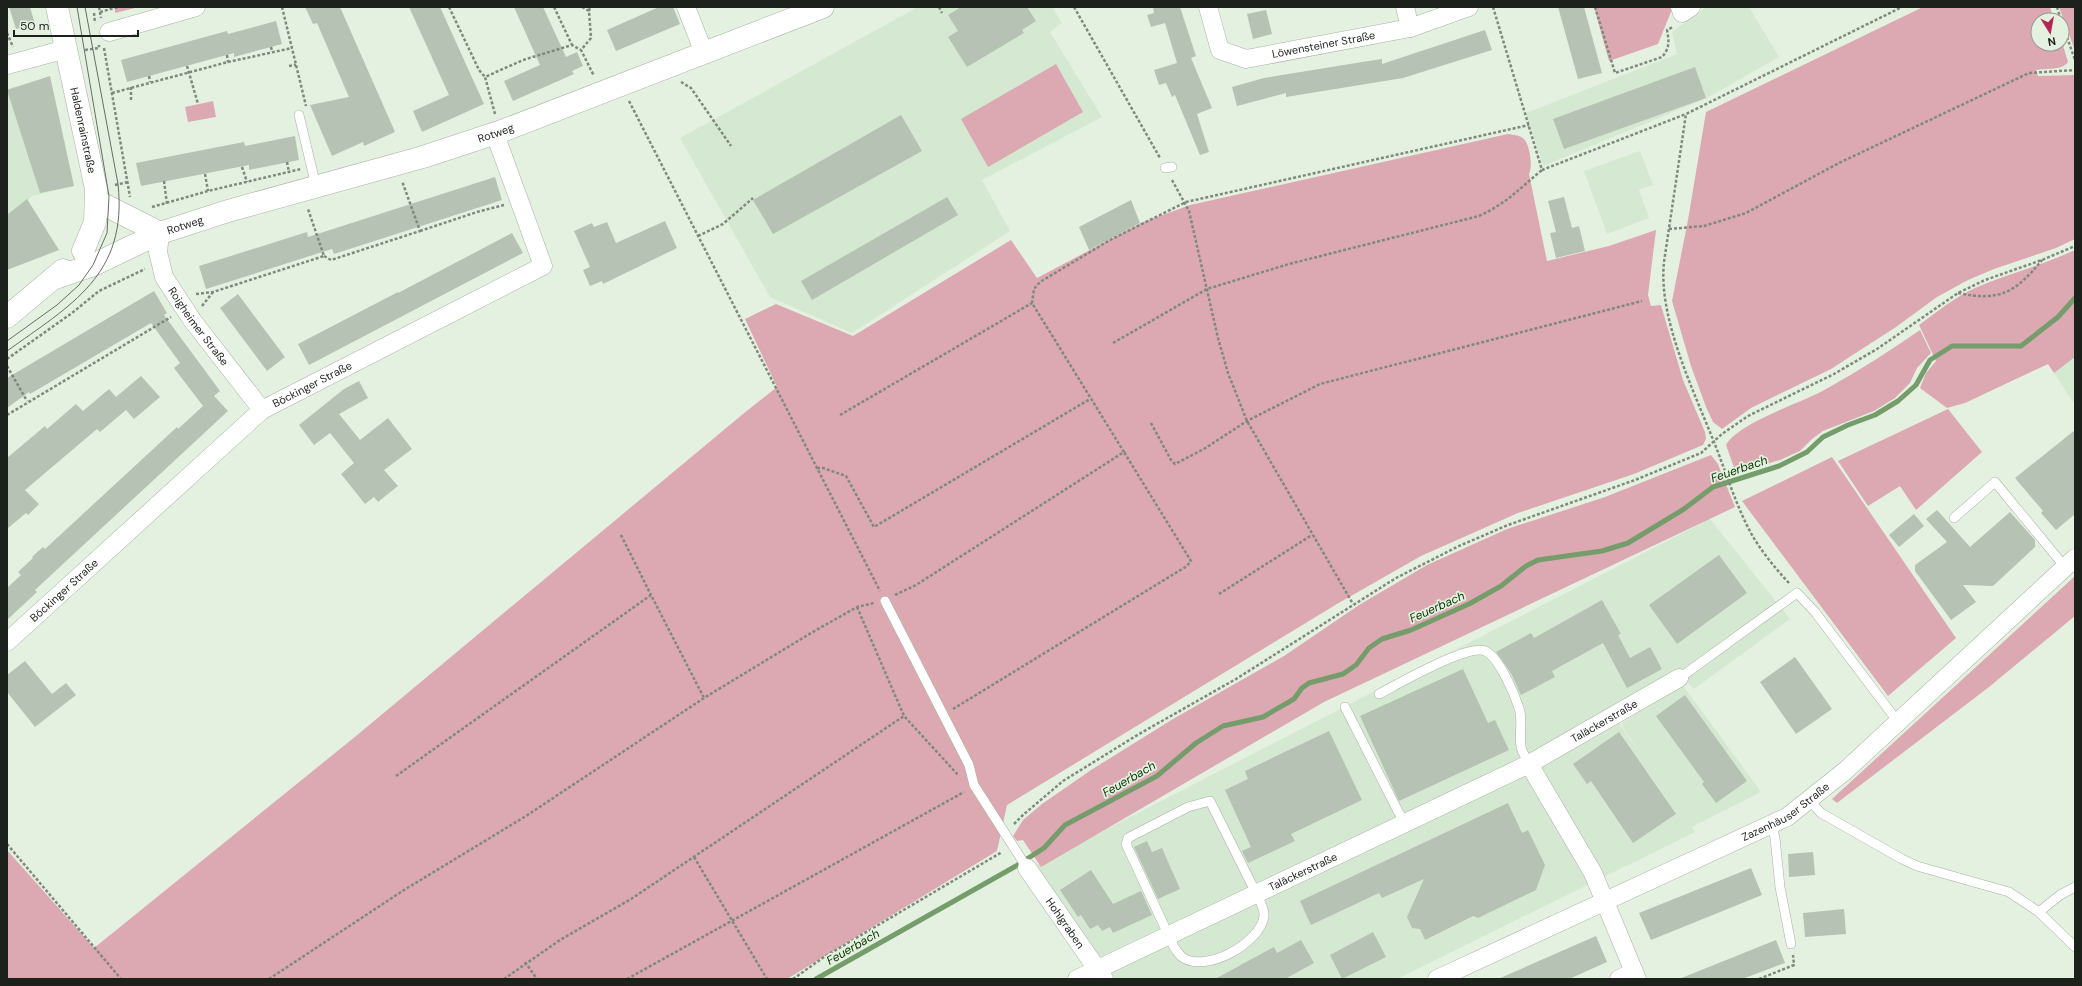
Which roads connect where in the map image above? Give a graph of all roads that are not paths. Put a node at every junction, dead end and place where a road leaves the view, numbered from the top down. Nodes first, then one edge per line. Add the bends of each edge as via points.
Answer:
1 (57, 7) edge
2 (196, 7) edge
3 (686, 7) edge
4 (822, 7) edge
5 (1208, 7) edge
6 (1405, 7) edge
7 (1469, 7) edge
8 (1410, 28) junction
9 (106, 38) road end
10 (66, 49) junction
11 (704, 53) junction
12 (7, 65) edge
13 (299, 115) dead end
14 (498, 132) junction
15 (309, 190) junction
16 (97, 201) junction
17 (160, 233) junction
18 (82, 251) junction
19 (52, 280) junction
20 (7, 317) edge
21 (262, 410) junction
22 (1954, 518) dead end
23 (2070, 563) edge
24 (885, 601) road end
25 (7, 642) edge
26 (1682, 676) joint
27 (1379, 694) dead end
28 (1345, 706) dead end
29 (1898, 722) junction
30 (1529, 764) junction
31 (1810, 801) junction
32 (1404, 823) junction
33 (1772, 826) junction
34 (1027, 868) joint
35 (2075, 887) edge
36 (1256, 893) junction
37 (1606, 903) junction
38 (2039, 912) junction
39 (1168, 935) junction
40 (1791, 944) road end
41 (2075, 947) edge
42 (1100, 974) edge
43 (1630, 977) edge
44 (1077, 979) edge
45 (1437, 979) edge

1 - 10 main road, Haldenrainstraße
2 - 9 street
3 - 11 street
4 - 11 main road, Rotweg
5 - 8 street, Löwensteiner Straße via 1220,50 1246,59
6 - 8 street
7 - 8 street, Löwensteiner Straße
10 - 12 street
10 - 16 main road, Haldenrainstraße
11 - 14 main road, Rotweg
13 - 15 lane via 310,167
14 - 15 main road, Rotweg
14 - 21 street, Böckinger Straße via 544,266
15 - 17 main road, Rotweg via 228,211
16 - 17 main road via 131,211
16 - 18 main road, Haldenrainstraße via 95,222
17 - 18 main road, Rotweg via 131,235
17 - 19 main road, Rotweg via 133,248
17 - 21 street, Roigheimer Straße via 158,252 164,277
18 - 19 main road, Rotweg
19 - 20 main road, Rotweg
21 - 25 street, Böckinger Straße
22 - 23 lane via 1995,482
23 - 29 street, Zazenhäuser Straße
24 - 34 lane via 969,765 974,785
26 - 29 lane via 1797,593 1816,612
26 - 30 street, Taläckerstraße
27 - 30 lane via 1453,657 1472,650 1484,651 1498,662 1519,708 1521,748
28 - 32 lane
29 - 31 street, Zazenhäuser Straße
30 - 32 street, Taläckerstraße
30 - 37 street via 1593,873
31 - 33 street, Zazenhäuser Straße
31 - 38 lane via 1821,813 1902,859 1917,866 2009,892
32 - 36 street, Taläckerstraße
33 - 37 street, Zazenhäuser Straße
33 - 40 lane
34 - 42 street, Hohlgraben
35 - 38 lane
36 - 39 street, Taläckerstraße
36 - 39 lane via 1264,916 1258,930 1242,947 1215,961 1198,962 1182,957
36 - 39 lane via 1210,800 1188,807 1128,838 1126,844
37 - 43 street
37 - 45 street, Zazenhäuser Straße
38 - 41 lane
39 - 42 street, Taläckerstraße
42 - 44 street, Taläckerstraße

